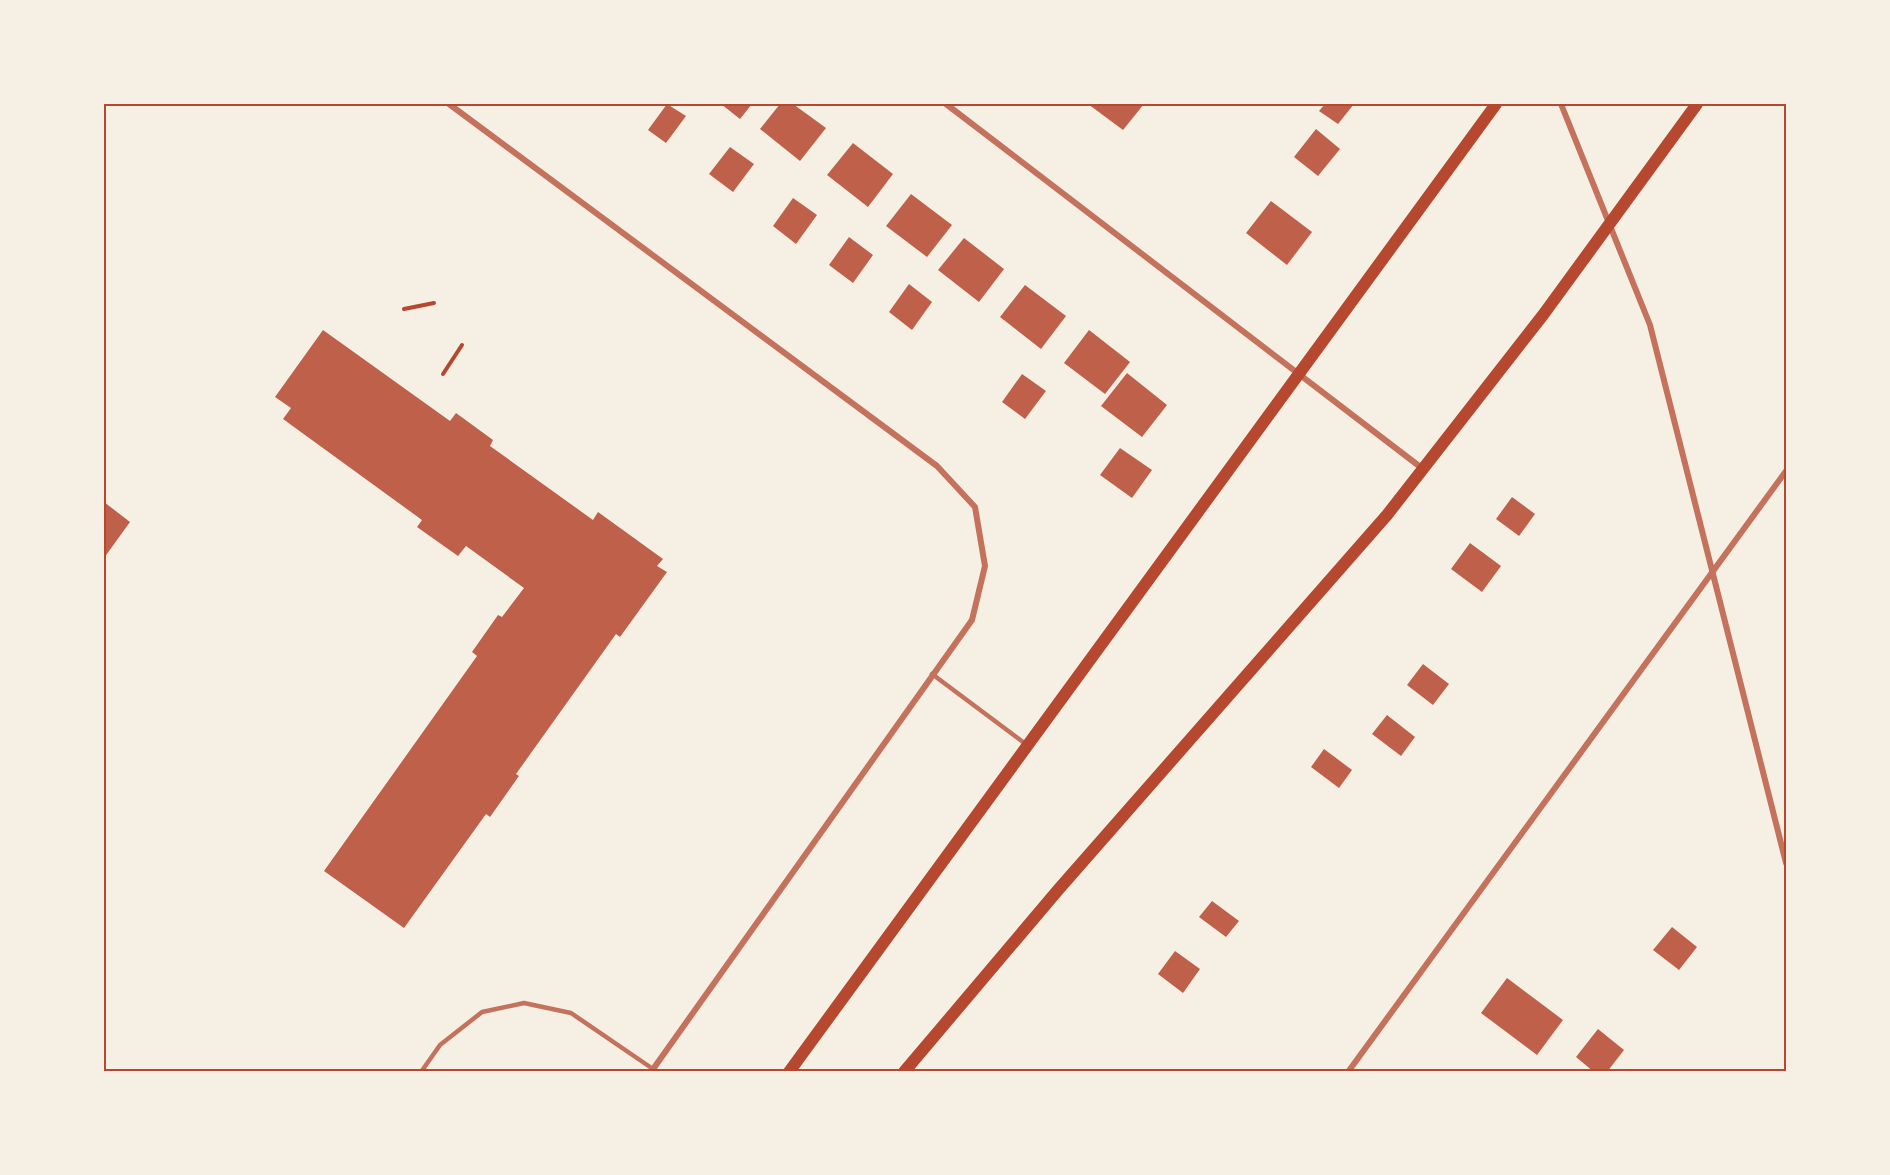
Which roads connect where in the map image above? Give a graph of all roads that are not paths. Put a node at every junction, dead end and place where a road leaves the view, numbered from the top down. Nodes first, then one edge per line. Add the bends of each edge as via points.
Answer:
1 (449, 104) edge
2 (946, 104) edge
3 (1496, 104) edge
4 (1561, 104) edge
5 (1697, 104) edge
6 (1609, 224) junction
7 (1298, 374) junction
8 (1423, 469) junction
9 (1786, 471) edge
10 (1713, 572) junction
11 (932, 674) junction
12 (1027, 745) junction
13 (1786, 863) edge
14 (652, 1070) edge
15 (421, 1071) edge
16 (789, 1071) edge
17 (903, 1071) edge
18 (1348, 1071) edge

1 - 11 street via 937,466 975,507 985,566 972,620
2 - 7 street
3 - 7 main road
4 - 6 street
5 - 6 main road
6 - 8 main road
6 - 10 street via 1650,325
7 - 8 street
7 - 12 main road
8 - 17 main road
9 - 10 street
10 - 13 street
10 - 18 street
11 - 12 lane
11 - 14 street
12 - 16 main road
14 - 15 lane via 571,1013 524,1003 482,1012 440,1045

